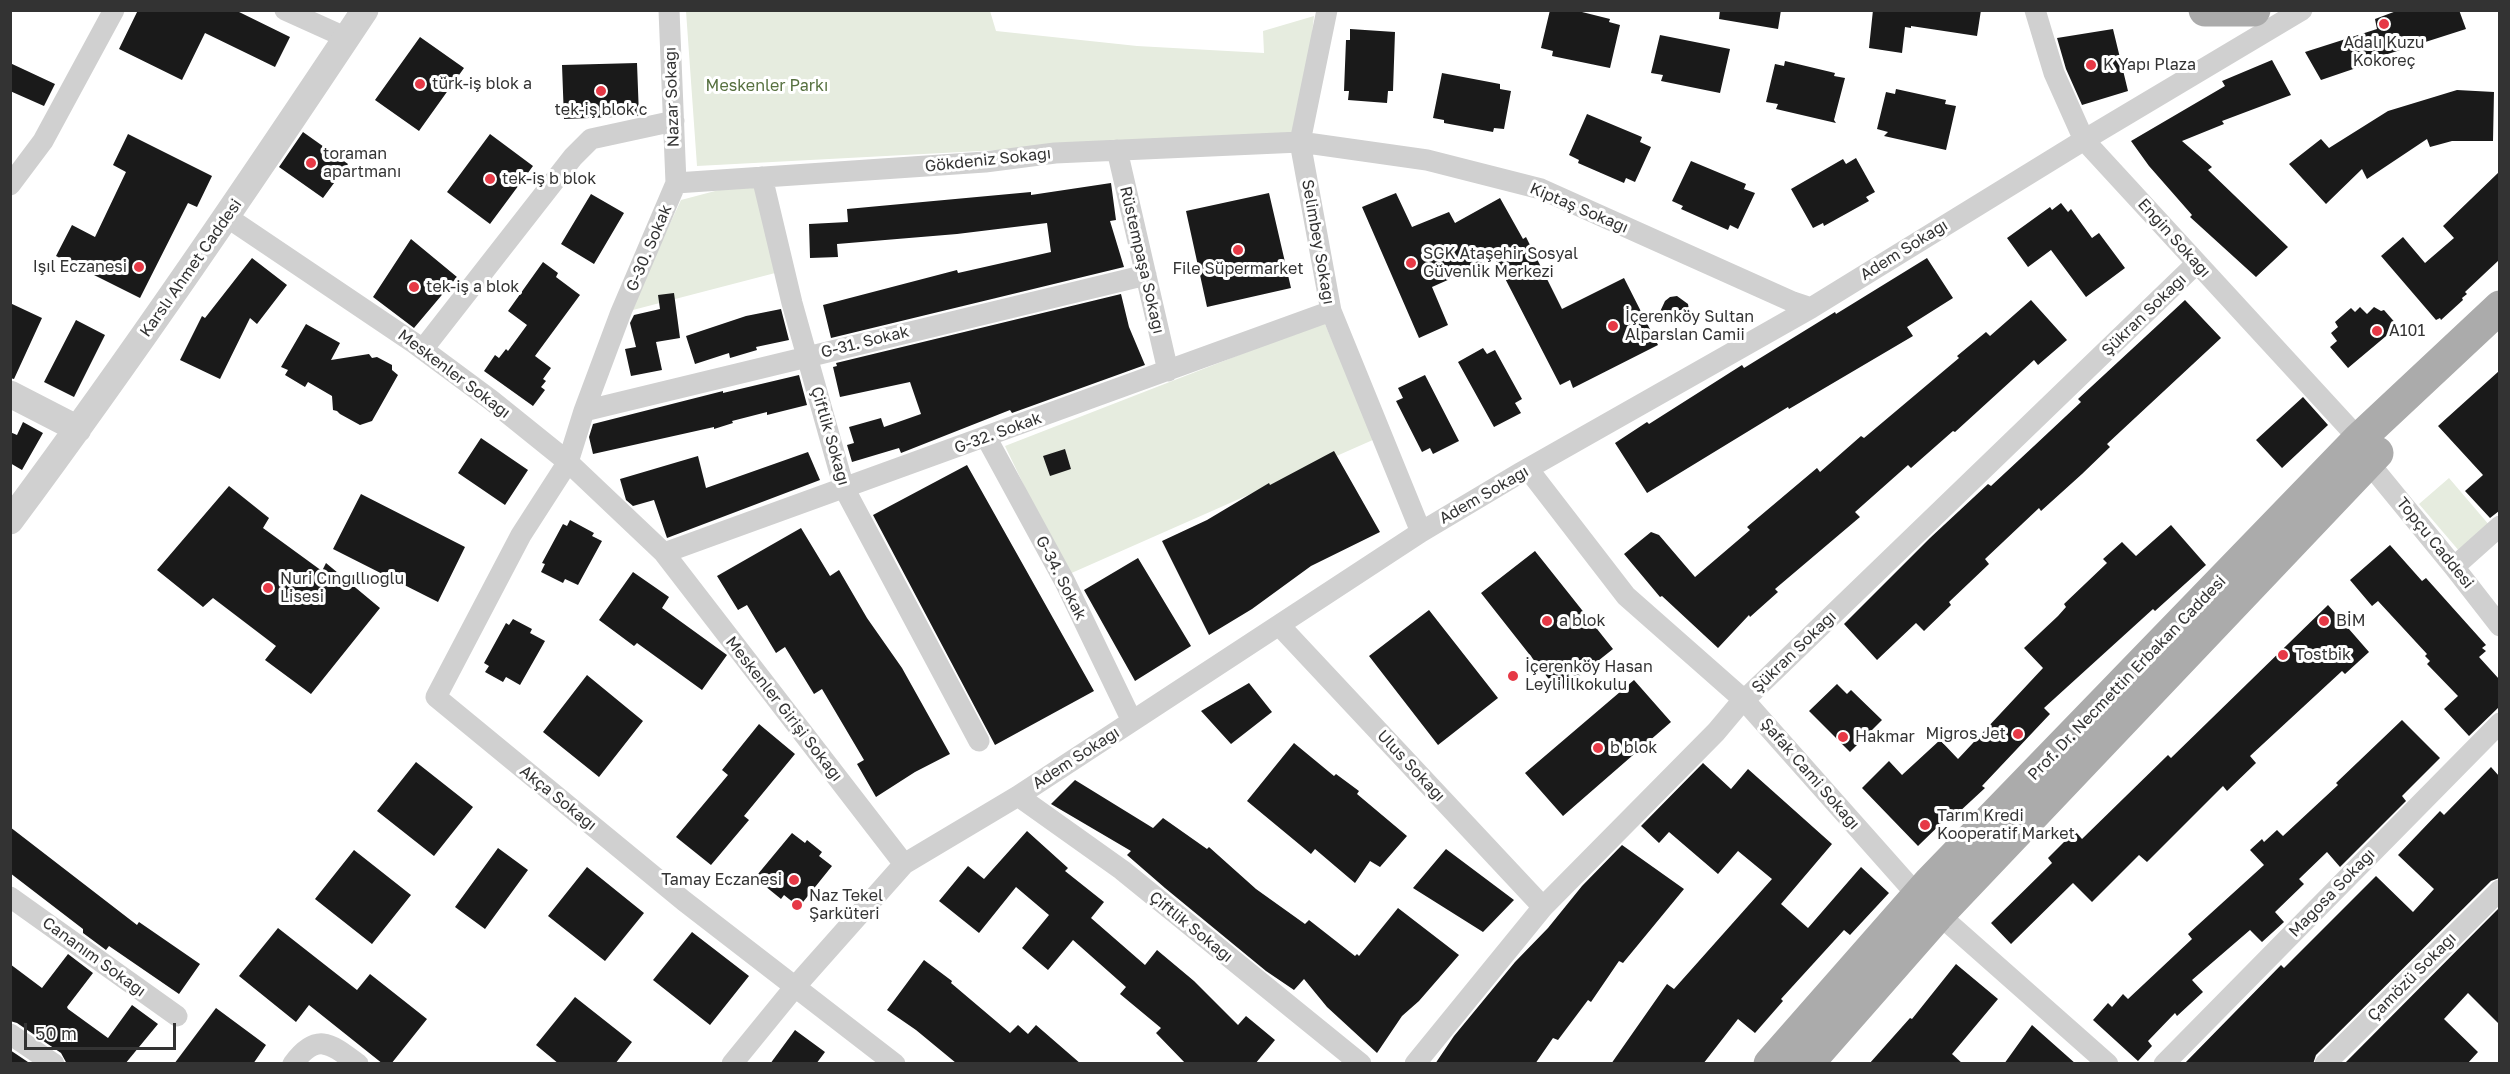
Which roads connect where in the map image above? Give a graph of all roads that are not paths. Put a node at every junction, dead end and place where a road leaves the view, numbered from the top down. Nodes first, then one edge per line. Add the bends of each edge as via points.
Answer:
1 (114, 10) edge
2 (285, 10) edge
3 (365, 10) edge
4 (669, 10) edge
5 (1327, 10) edge
6 (2035, 10) edge
7 (2205, 10) edge
8 (2254, 10) edge
9 (2302, 10) edge
10 (346, 38) junction
11 (674, 121) junction
12 (2084, 140) junction
13 (1300, 142) junction
14 (1117, 150) junction
15 (762, 177) junction
16 (676, 183) junction
17 (10, 185) edge
18 (227, 217) junction
19 (2197, 263) junction
20 (1146, 275) junction
21 (1811, 308) junction
22 (2499, 308) edge
23 (1331, 311) junction
24 (2499, 335) edge
25 (423, 350) junction
26 (807, 356) junction
27 (1168, 371) junction
28 (10, 394) edge
29 (584, 411) junction
30 (78, 429) junction
31 (986, 437) junction
32 (2363, 450) junction
33 (568, 462) junction
34 (1528, 469) junction
35 (844, 488) junction
36 (10, 521) edge
37 (2499, 526) edge
38 (1421, 532) junction
39 (664, 553) junction
40 (2454, 567) junction
41 (1279, 625) junction
42 (2499, 626) edge
43 (1744, 700) junction
44 (1132, 721) junction
45 (2499, 723) edge
46 (979, 741) dead end
47 (1018, 796) junction
48 (904, 864) junction
49 (2499, 891) edge
50 (10, 897) edge
51 (1928, 906) junction
52 (1543, 907) junction
53 (794, 988) junction
54 (177, 1016) dead end
55 (10, 1034) edge
56 (54, 1064) edge
57 (293, 1064) edge
58 (358, 1064) edge
59 (732, 1064) edge
60 (895, 1064) edge
61 (1361, 1064) edge
62 (1414, 1064) edge
63 (1770, 1064) edge
64 (1807, 1064) edge
65 (2108, 1064) edge
66 (2164, 1064) edge
67 (2325, 1064) edge

1 - 17 street via 43,141
2 - 10 street
3 - 10 street, Karslı Ahmet Caddesi
4 - 11 street, Nazar Sokağı
5 - 13 street, Selimbey Sokağı
6 - 12 street, Engin Sokağı via 2054,74
7 - 8 main road
9 - 12 street, Adem Sokağı
10 - 18 street, Karslı Ahmet Caddesi
11 - 16 street, Nazar Sokağı
11 - 25 street via 591,139
12 - 19 street, Engin Sokağı
12 - 21 street, Adem Sokağı
13 - 14 street, Gökdeniz Sokağı
13 - 21 street, Kiptaş Sokağı via 1427,160 1541,189
13 - 23 street, Selimbey Sokağı
14 - 15 street, Gökdeniz Sokağı
14 - 20 street, Rüstempaşa Sokağı
15 - 16 street, Gökdeniz Sokağı
15 - 26 street, Çiftlik Sokağı
16 - 29 street, G-30. Sokak
18 - 25 street, Meskenler Sokağı
18 - 30 street, Karslı Ahmet Caddesi
19 - 32 street, Engin Sokağı
19 - 43 street, Şükran Sokağı
20 - 26 street, G-31. Sokak
20 - 27 street, Rüstempaşa Sokağı
21 - 34 street, Adem Sokağı
22 - 32 main road, Prof. Dr. Necmettin Erbakan Caddesi
23 - 27 street, G-32. Sokak
23 - 38 street, Selimbey Sokağı
24 - 32 main road, Prof. Dr. Necmettin Erbakan Caddesi via 2428,401
25 - 33 street, Meskenler Sokağı
26 - 29 street, G-31. Sokak
26 - 35 street, Çiftlik Sokağı
27 - 31 street, G-32. Sokak
28 - 30 street
29 - 33 street
30 - 36 street, Karslı Ahmet Caddesi
31 - 35 street, G-32. Sokak
31 - 44 street, G-34. Sokak via 1065,582
32 - 40 street, Topçu Caddesi
32 - 51 main road, Prof. Dr. Necmettin Erbakan Caddesi
33 - 39 street, Meskenler Sokağı
33 - 53 street, Akça Sokağı via 521,535 436,698
34 - 38 street, Adem Sokağı
34 - 43 street, Şafak Cami Sokağı via 1626,596
35 - 39 street, G-32. Sokak
35 - 46 street, Çiftlik Sokağı
37 - 40 street
38 - 41 street, Adem Sokağı
39 - 48 street, Meskenler Girişi Sokağı
40 - 42 street, Topçu Caddesi
41 - 44 street, Adem Sokağı
41 - 52 street, Ulus Sokağı
43 - 51 street, Şafak Cami Sokağı
43 - 52 street, Şükran Sokağı
44 - 47 street, Adem Sokağı
45 - 66 street, Magosa Sokağı
47 - 48 street, Adem Sokağı
47 - 61 street, Çiftlik Sokağı via 1122,870
48 - 53 street, Adem Sokağı
49 - 67 street, Çamözü Sokağı
50 - 54 street, Cananım Sokağı
51 - 63 main road, Prof. Dr. Necmettin Erbakan Caddesi
51 - 64 main road, Prof. Dr. Necmettin Erbakan Caddesi
51 - 65 street, Şafak Cami Sokağı
52 - 62 street, Şükran Sokağı
53 - 59 street, Adem Sokağı
53 - 60 street, Akça Sokağı
55 - 56 street
57 - 58 street via 303,1050 316,1043 333,1045

